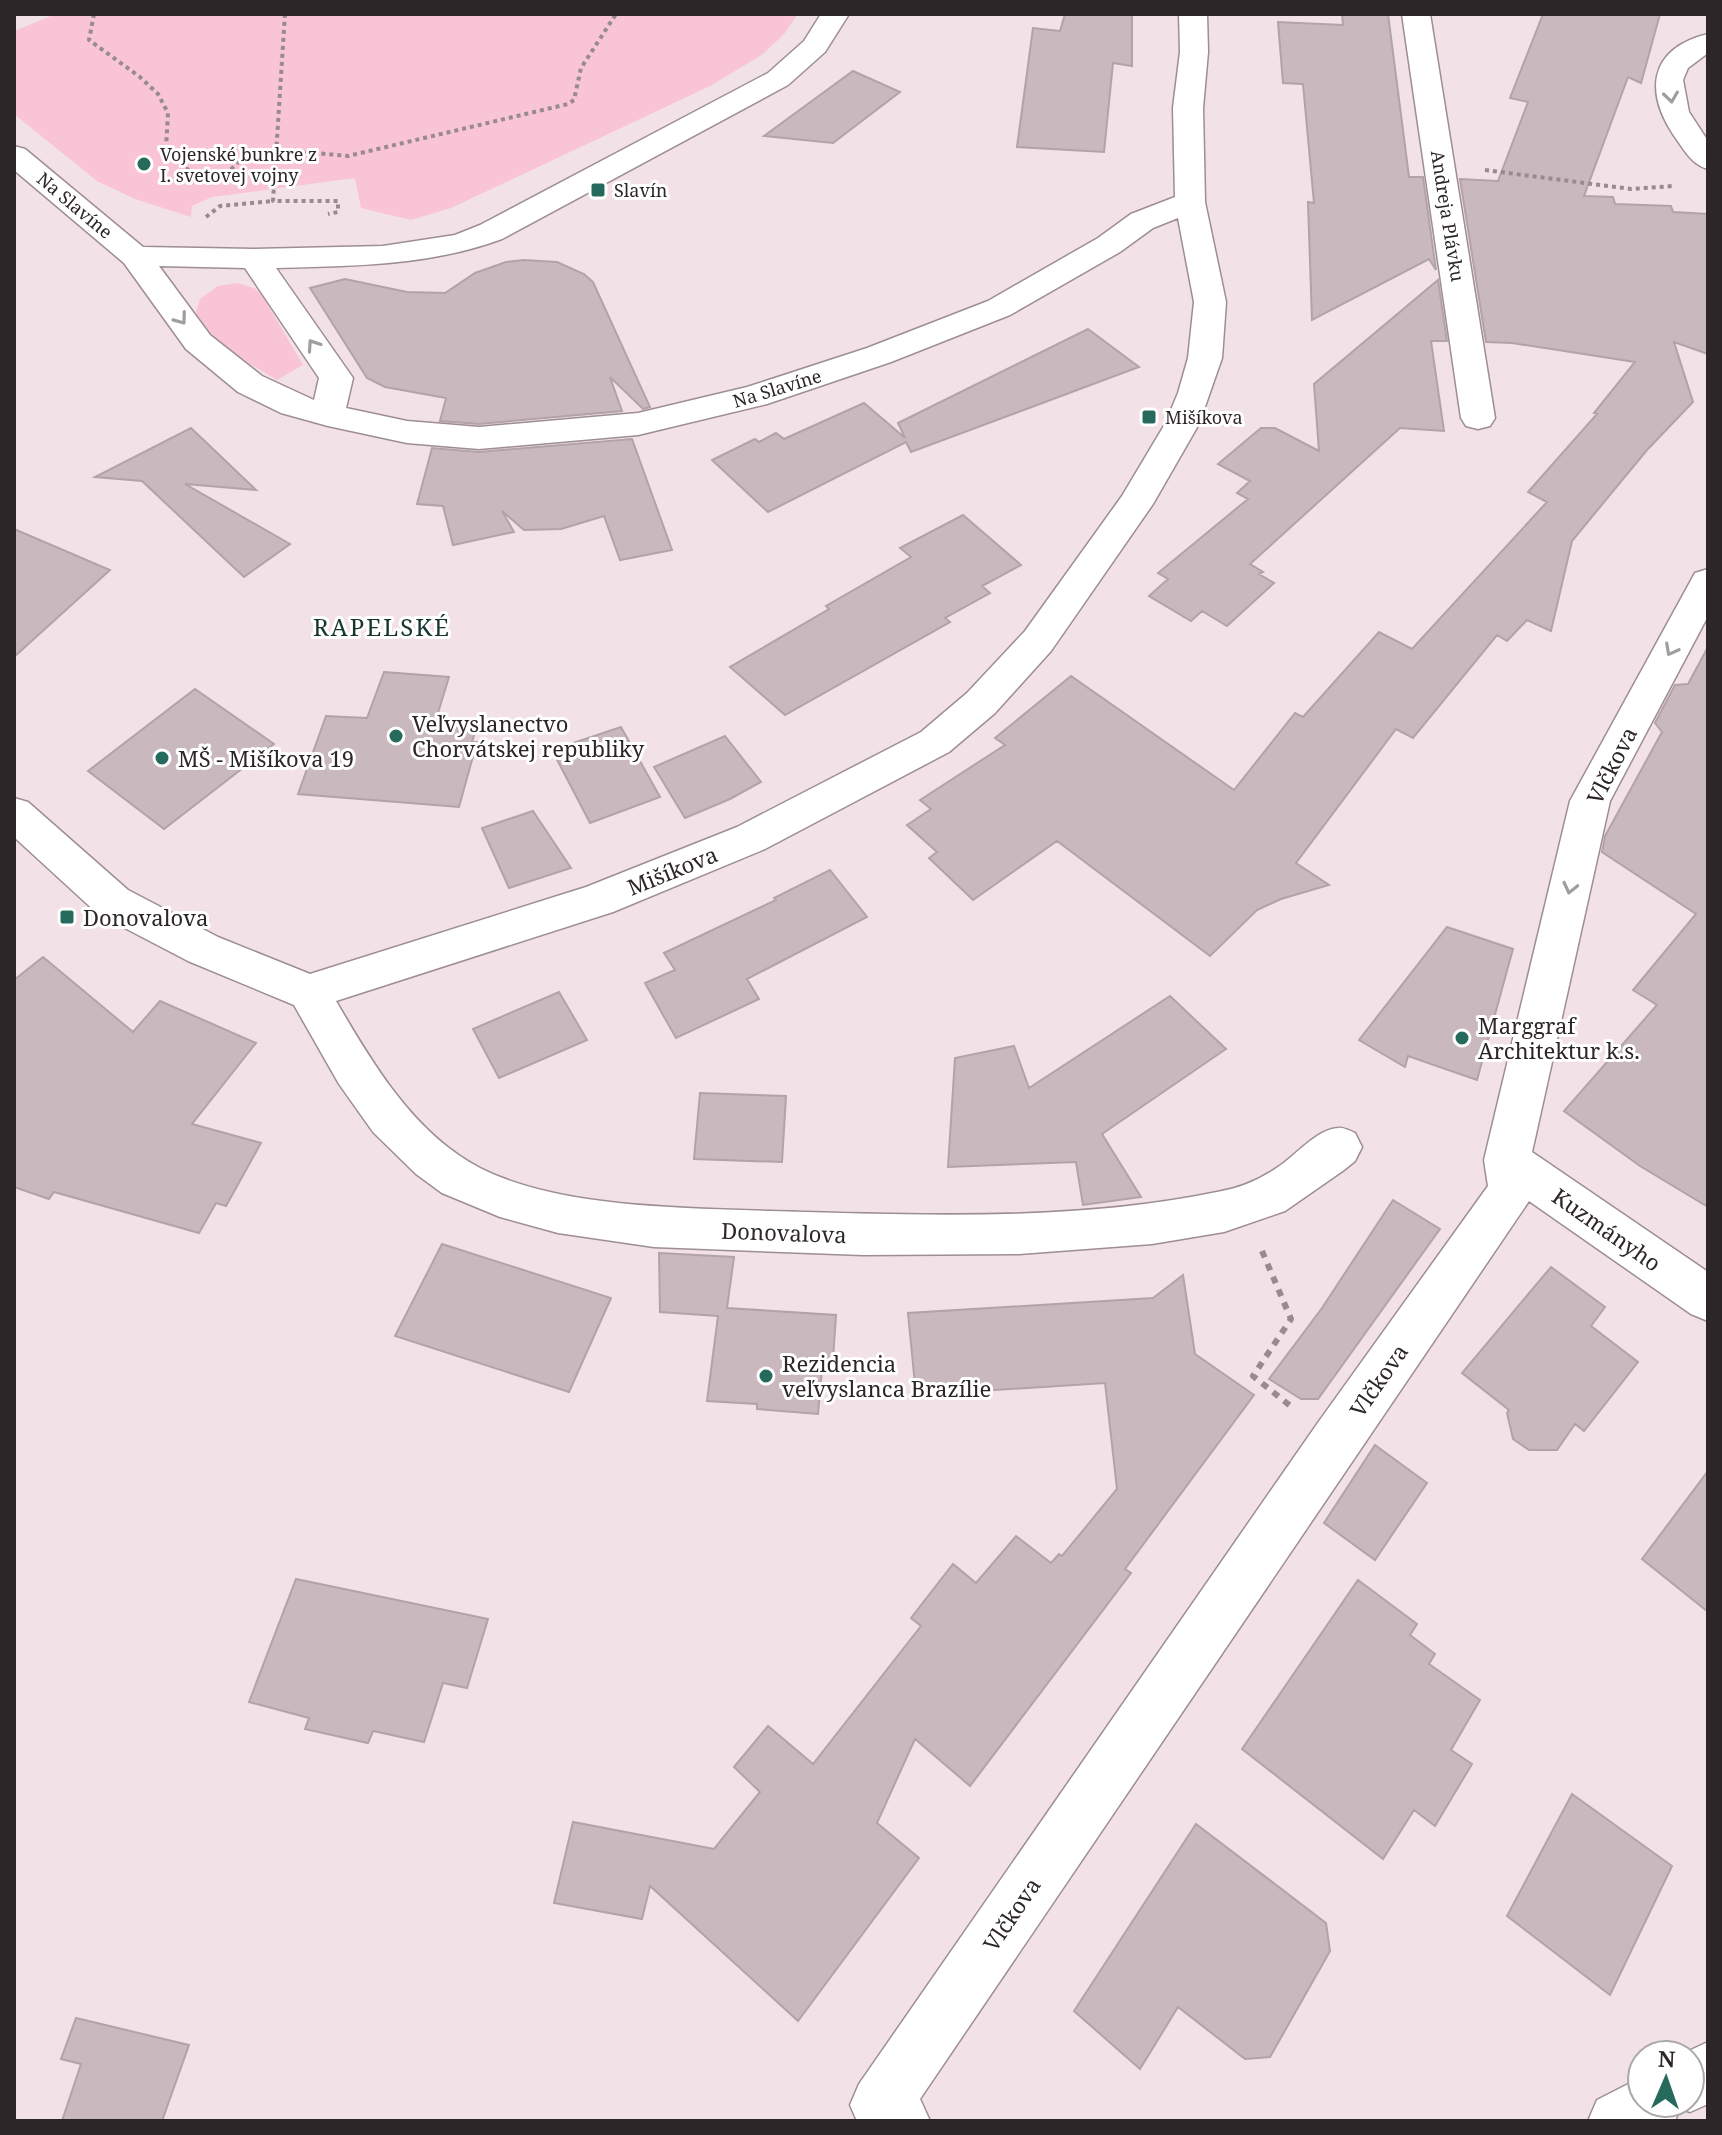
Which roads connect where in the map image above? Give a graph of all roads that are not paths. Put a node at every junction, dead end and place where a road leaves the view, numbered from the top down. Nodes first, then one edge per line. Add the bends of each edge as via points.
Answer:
1 (835, 14) edge
2 (1193, 14) edge
3 (1416, 14) edge
4 (1708, 42) edge
5 (14, 155) edge
6 (1708, 160) edge
7 (1190, 202) junction
8 (135, 256) junction
9 (254, 259) junction
10 (328, 415) junction
11 (1478, 418) dead end
12 (1708, 582) edge
13 (14, 813) edge
14 (309, 992) junction
15 (1339, 1147) dead end
16 (1507, 1160) junction
17 (1708, 1299) edge
18 (890, 2113) edge

1 - 9 street via 815,46 778,79 480,237 383,256
2 - 7 street, Mišíkova
3 - 11 street, Andreja Plávku
4 -> 6 street via 1681,54 1668,90 1671,108
5 - 8 street, Na Slavíne
7 - 10 street, Na Slavíne via 1142,221 999,308 879,355 680,416 593,430 479,438 407,432
7 - 14 street, Mišíkova via 1208,281 1210,328 1182,424 1135,504 1038,641 950,731 820,803 713,854 598,900
8 - 9 street
8 -> 10 street, Na Slavíne via 198,342 222,364 270,394
10 -> 9 street via 336,378
12 -> 16 street, Vlčkova via 1590,801
13 - 14 street via 113,902 203,949
14 - 15 street, Donovalova via 353,1074 379,1109 459,1179 542,1209 637,1227 963,1236 1146,1224 1243,1207 1268,1197
16 - 17 street, Kuzmányho
16 - 18 street, Vlčkova via 1511,1190 1326,1454

